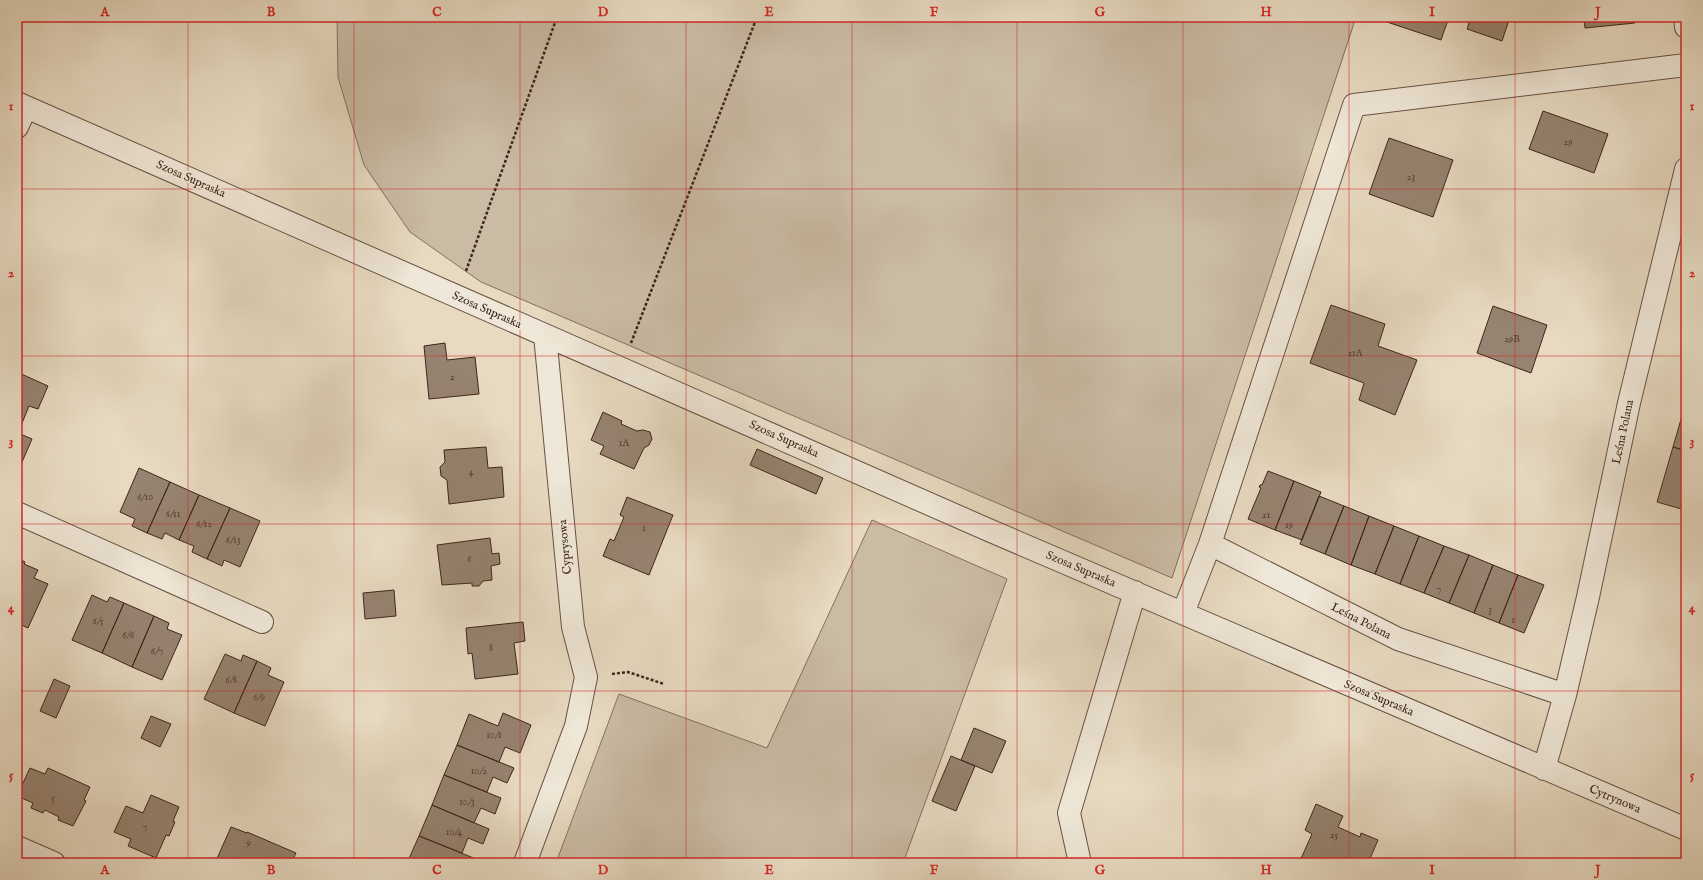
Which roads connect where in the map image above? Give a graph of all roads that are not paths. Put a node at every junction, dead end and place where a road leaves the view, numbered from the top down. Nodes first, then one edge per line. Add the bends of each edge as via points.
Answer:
1 (1685, 17) edge
2 (1686, 27) edge
3 (1686, 65) edge
4 (21, 105) edge
5 (17, 128) edge
6 (1686, 169) edge
7 (545, 335) junction
8 (17, 513) edge
9 (1210, 544) junction
10 (1135, 592) junction
11 (1183, 613) junction
12 (262, 622) dead end
13 (1565, 696) junction
14 (1544, 769) junction
15 (1686, 828) edge
16 (17, 847) edge
17 (54, 863) edge
18 (525, 863) edge
19 (1080, 863) edge

1 - 2 street
3 - 9 street via 1354,105
4 - 5 street
4 - 7 street, Szosa Supraska
6 - 13 street, Leśna Polana via 1630,403
7 - 10 street, Szosa Supraska
7 - 18 street, Cyprysowa via 573,627 586,677 576,726
8 - 12 street
9 - 11 street
9 - 13 street, Leśna Polana via 1398,639
10 - 11 street, Szosa Supraska
10 - 19 street via 1069,813
11 - 14 street, Szosa Supraska
13 - 14 street, Leśna Polana
14 - 15 street, Cytrynowa
16 - 17 street

